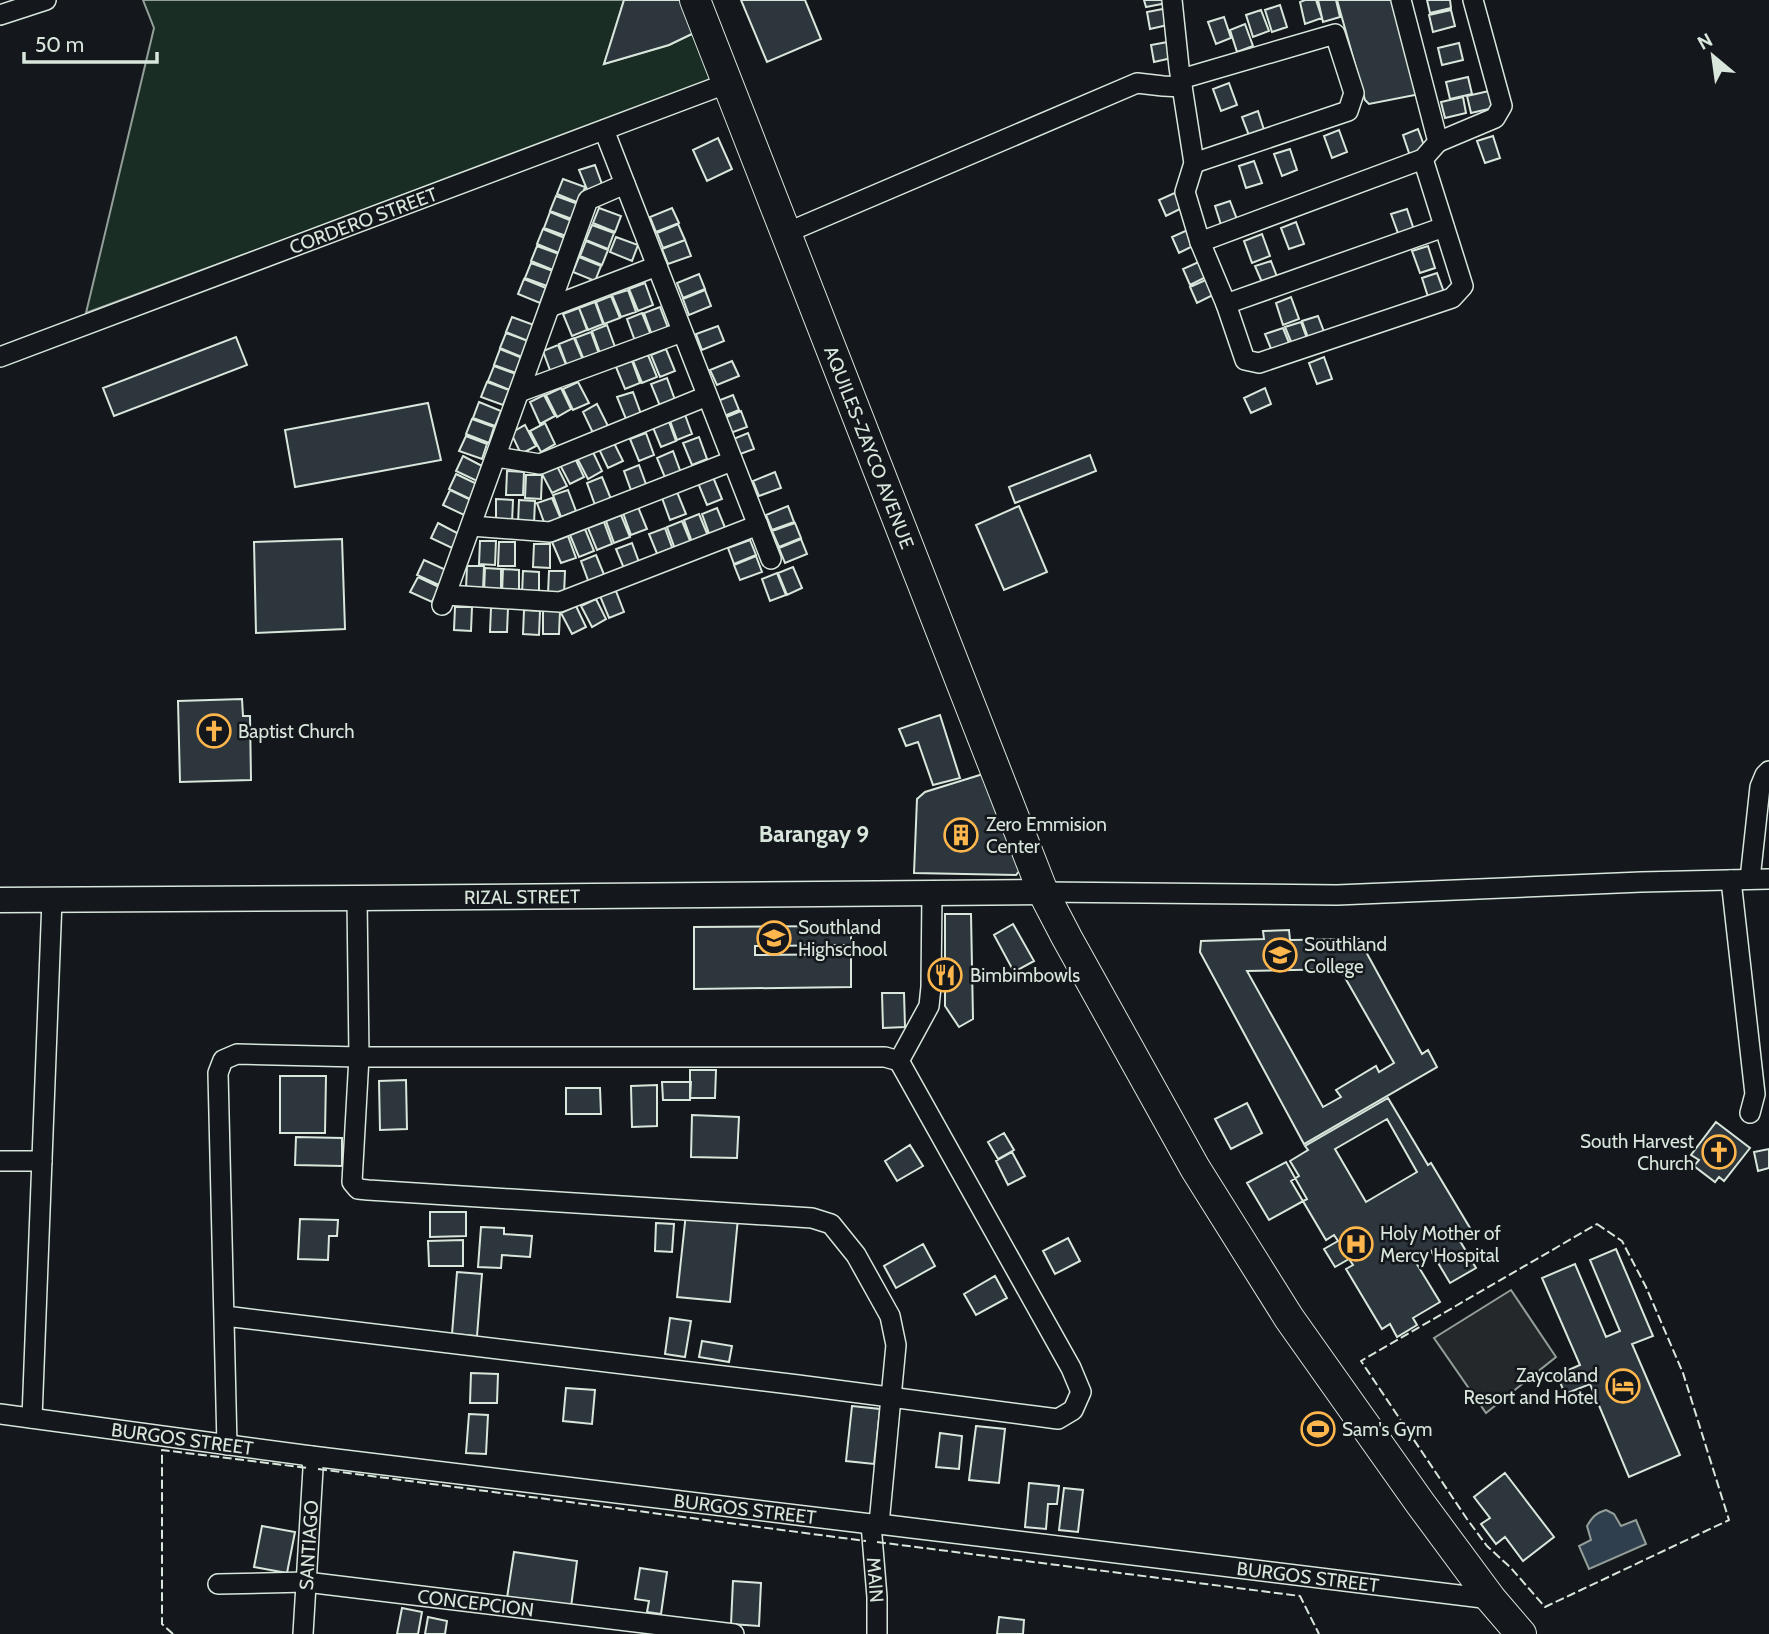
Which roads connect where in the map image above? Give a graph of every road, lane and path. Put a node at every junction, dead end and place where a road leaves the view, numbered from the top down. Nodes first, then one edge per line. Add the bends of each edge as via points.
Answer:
1 (46, 0) edge
2 (695, 0) edge
3 (1172, 0) edge
4 (1401, 0) edge
5 (1473, 0) edge
6 (0, 15) edge
7 (1181, 78) junction
8 (728, 83) junction
9 (604, 130) junction
10 (1438, 142) junction
11 (1423, 159) junction
12 (1194, 163) junction
13 (625, 184) junction
14 (1444, 227) junction
15 (786, 233) junction
16 (1200, 242) junction
17 (657, 267) junction
18 (1226, 304) junction
19 (550, 307) junction
20 (682, 332) junction
21 (0, 357) edge
22 (519, 392) junction
23 (707, 396) junction
24 (496, 457) junction
25 (732, 461) junction
26 (758, 525) junction
27 (471, 526) junction
28 (771, 559) dead end
29 (1769, 771) edge
30 (1750, 879) edge
31 (932, 892) junction
32 (1043, 892) junction
33 (357, 898) junction
34 (0, 900) edge
35 (52, 900) junction
36 (359, 1057) junction
37 (899, 1061) junction
38 (1750, 1113) dead end
39 (0, 1161) edge
40 (42, 1161) junction
41 (225, 1316) junction
42 (891, 1396) junction
43 (0, 1414) edge
44 (32, 1418) junction
45 (227, 1445) junction
46 (311, 1456) junction
47 (875, 1524) junction
48 (306, 1583) junction
49 (218, 1584) dead end
50 (1491, 1599) junction
51 (303, 1634) edge
52 (734, 1634) edge
53 (877, 1634) edge
54 (1521, 1634) edge

1 - 6 street
2 - 8 highway, AQUILES-ZAYCO AVENUE
3 - 7 street
4 - 10 street
5 - 10 street via 1502,107 1495,118
7 - 12 street
7 - 12 street via 1335,34 1354,93 1348,111
7 - 15 street via 1137,83
8 - 9 street, CORDERO STREET
8 - 15 highway, AQUILES-ZAYCO AVENUE
9 - 13 street
9 - 21 street, CORDERO STREET
10 - 11 street
11 - 14 street
11 - 16 street
12 - 16 street via 1185,192
13 - 17 street
13 - 19 street via 588,200
14 - 18 street
14 - 18 street via 1463,286 1452,298 1259,363 1245,360
15 - 32 highway, AQUILES-ZAYCO AVENUE
16 - 18 street
17 - 19 street
17 - 20 street
19 - 22 street
20 - 22 street
20 - 23 street
22 - 24 street
23 - 24 street via 540,464
23 - 25 street
24 - 27 street
25 - 26 street
25 - 27 street via 550,533
26 - 27 street via 560,602 444,600
26 - 28 street
29 - 30 street via 1760,787
30 - 32 street via 1337,895
30 - 38 street via 1755,1094
31 - 32 main road, RIZAL STREET
31 - 33 main road, RIZAL STREET
31 - 37 street via 929,1006
32 - 50 highway, AQUILES-ZAYCO AVENUE via 1195,1168 1289,1318
33 - 35 main road, RIZAL STREET
33 - 36 street
34 - 35 main road, RIZAL STREET
35 - 40 street
36 - 37 street via 885,1057
36 - 41 street via 237,1054 223,1060 218,1073
36 - 42 street, MAIN via 352,1182 358,1189 813,1218 831,1224 856,1255 890,1316 896,1345
37 - 42 street via 1081,1392 1073,1410 1058,1419
39 - 40 street
40 - 44 street
41 - 42 street
41 - 45 street
42 - 47 street, MAIN
43 - 44 street, BURGOS STREET
44 - 45 street, BURGOS STREET
45 - 46 street, BURGOS STREET
46 - 47 street, BURGOS STREET
46 - 48 street, SANTIAGO
47 - 50 street, BURGOS STREET
47 - 53 street, MAIN
48 - 49 street, CONCEPCION
48 - 51 street, SANTIAGO
48 - 52 street, CONCEPCION
50 - 54 highway, AQUILES-ZAYCO AVENUE

